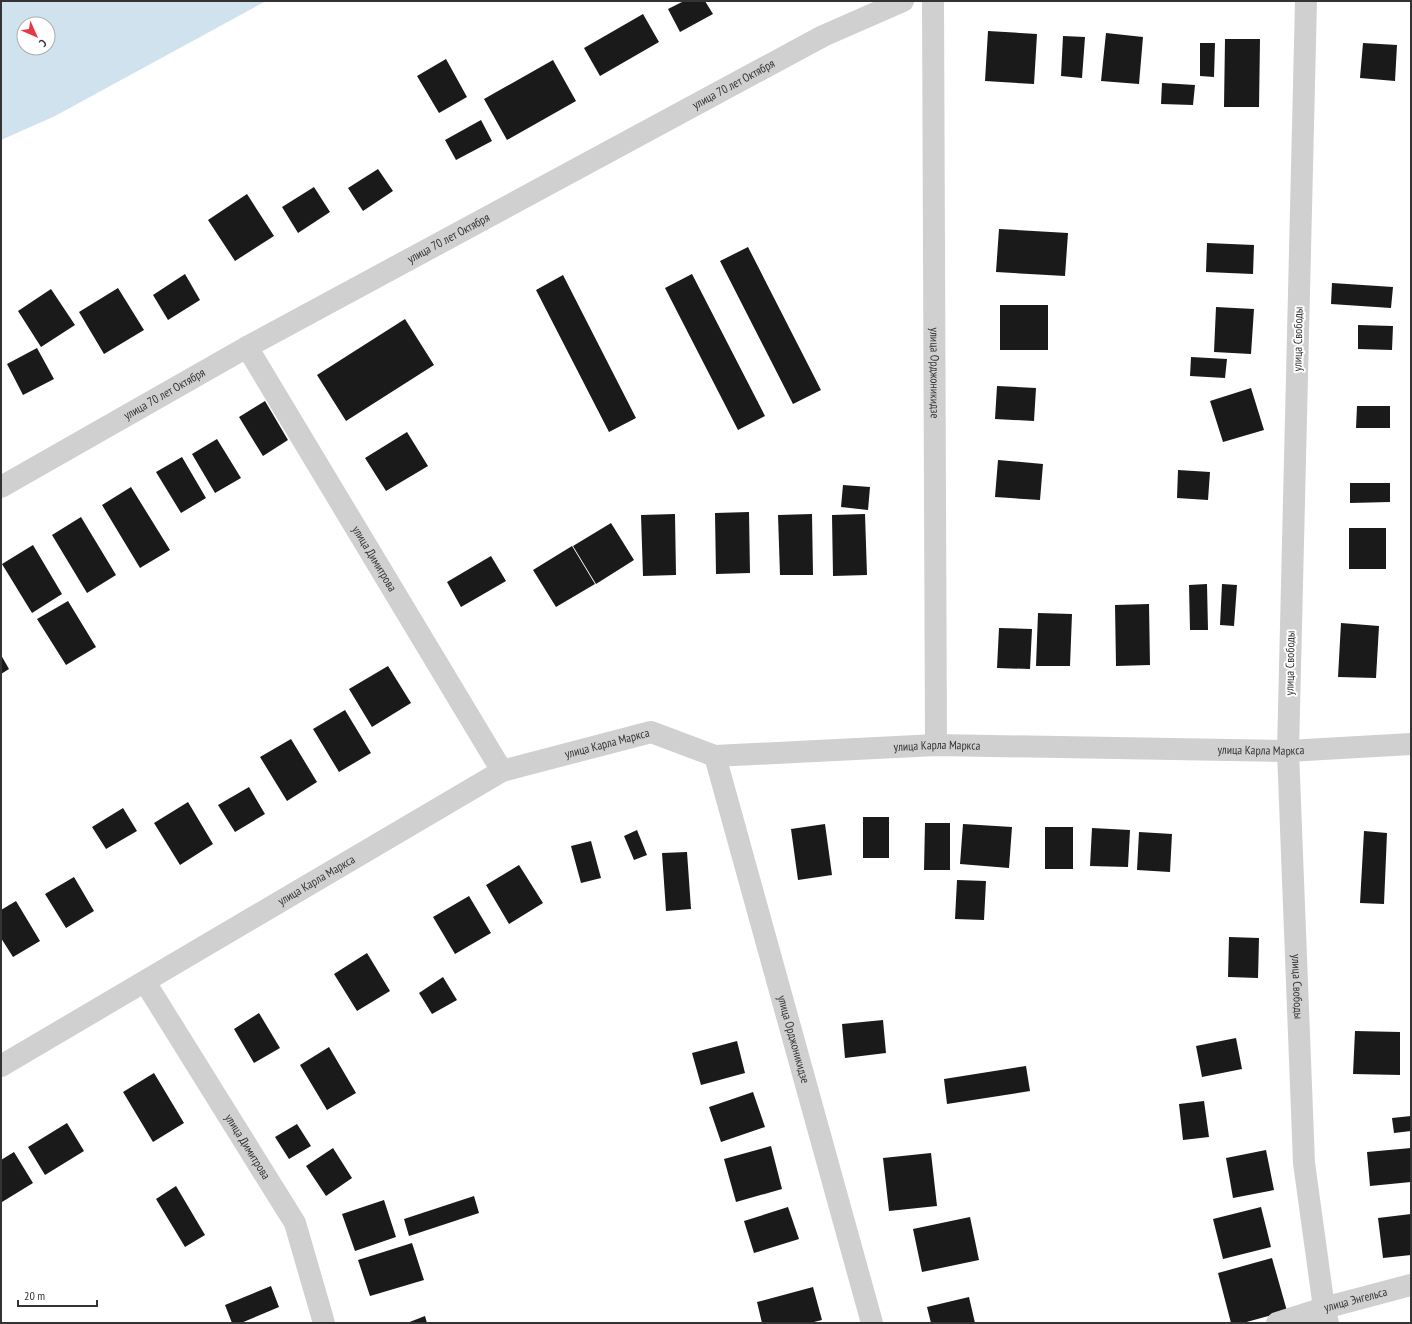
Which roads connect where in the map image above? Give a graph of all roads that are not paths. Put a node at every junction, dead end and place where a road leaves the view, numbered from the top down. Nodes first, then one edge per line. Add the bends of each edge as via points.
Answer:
1 (903, 1) edge
2 (933, 1) edge
3 (1306, 1) edge
4 (247, 347) junction
5 (1, 487) edge
6 (1411, 744) edge
7 (936, 746) junction
8 (1288, 751) junction
9 (715, 756) junction
10 (502, 771) junction
11 (145, 982) junction
12 (1, 1066) edge
13 (1411, 1285) edge
14 (1326, 1315) edge
15 (324, 1323) edge
16 (872, 1323) edge
17 (1277, 1323) edge

1 - 4 street, улица 70 лет Октября via 823,36
2 - 7 street, улица Орджоникидзе
3 - 8 street, улица Свободы
4 - 5 street, улица 70 лет Октября
4 - 10 street, улица Димитрова
6 - 8 street, улица Карла Маркса
7 - 8 street, улица Карла Маркса
7 - 9 street, улица Карла Маркса
8 - 14 street, улица Свободы via 1304,1163
9 - 10 street, улица Карла Маркса via 651,732
9 - 16 street, улица Орджоникидзе
10 - 11 street, улица Карла Маркса
11 - 12 street, улица Карла Маркса
11 - 15 street, улица Димитрова via 295,1223
13 - 14 street, улица Энгельса
14 - 17 street, улица Энгельса

